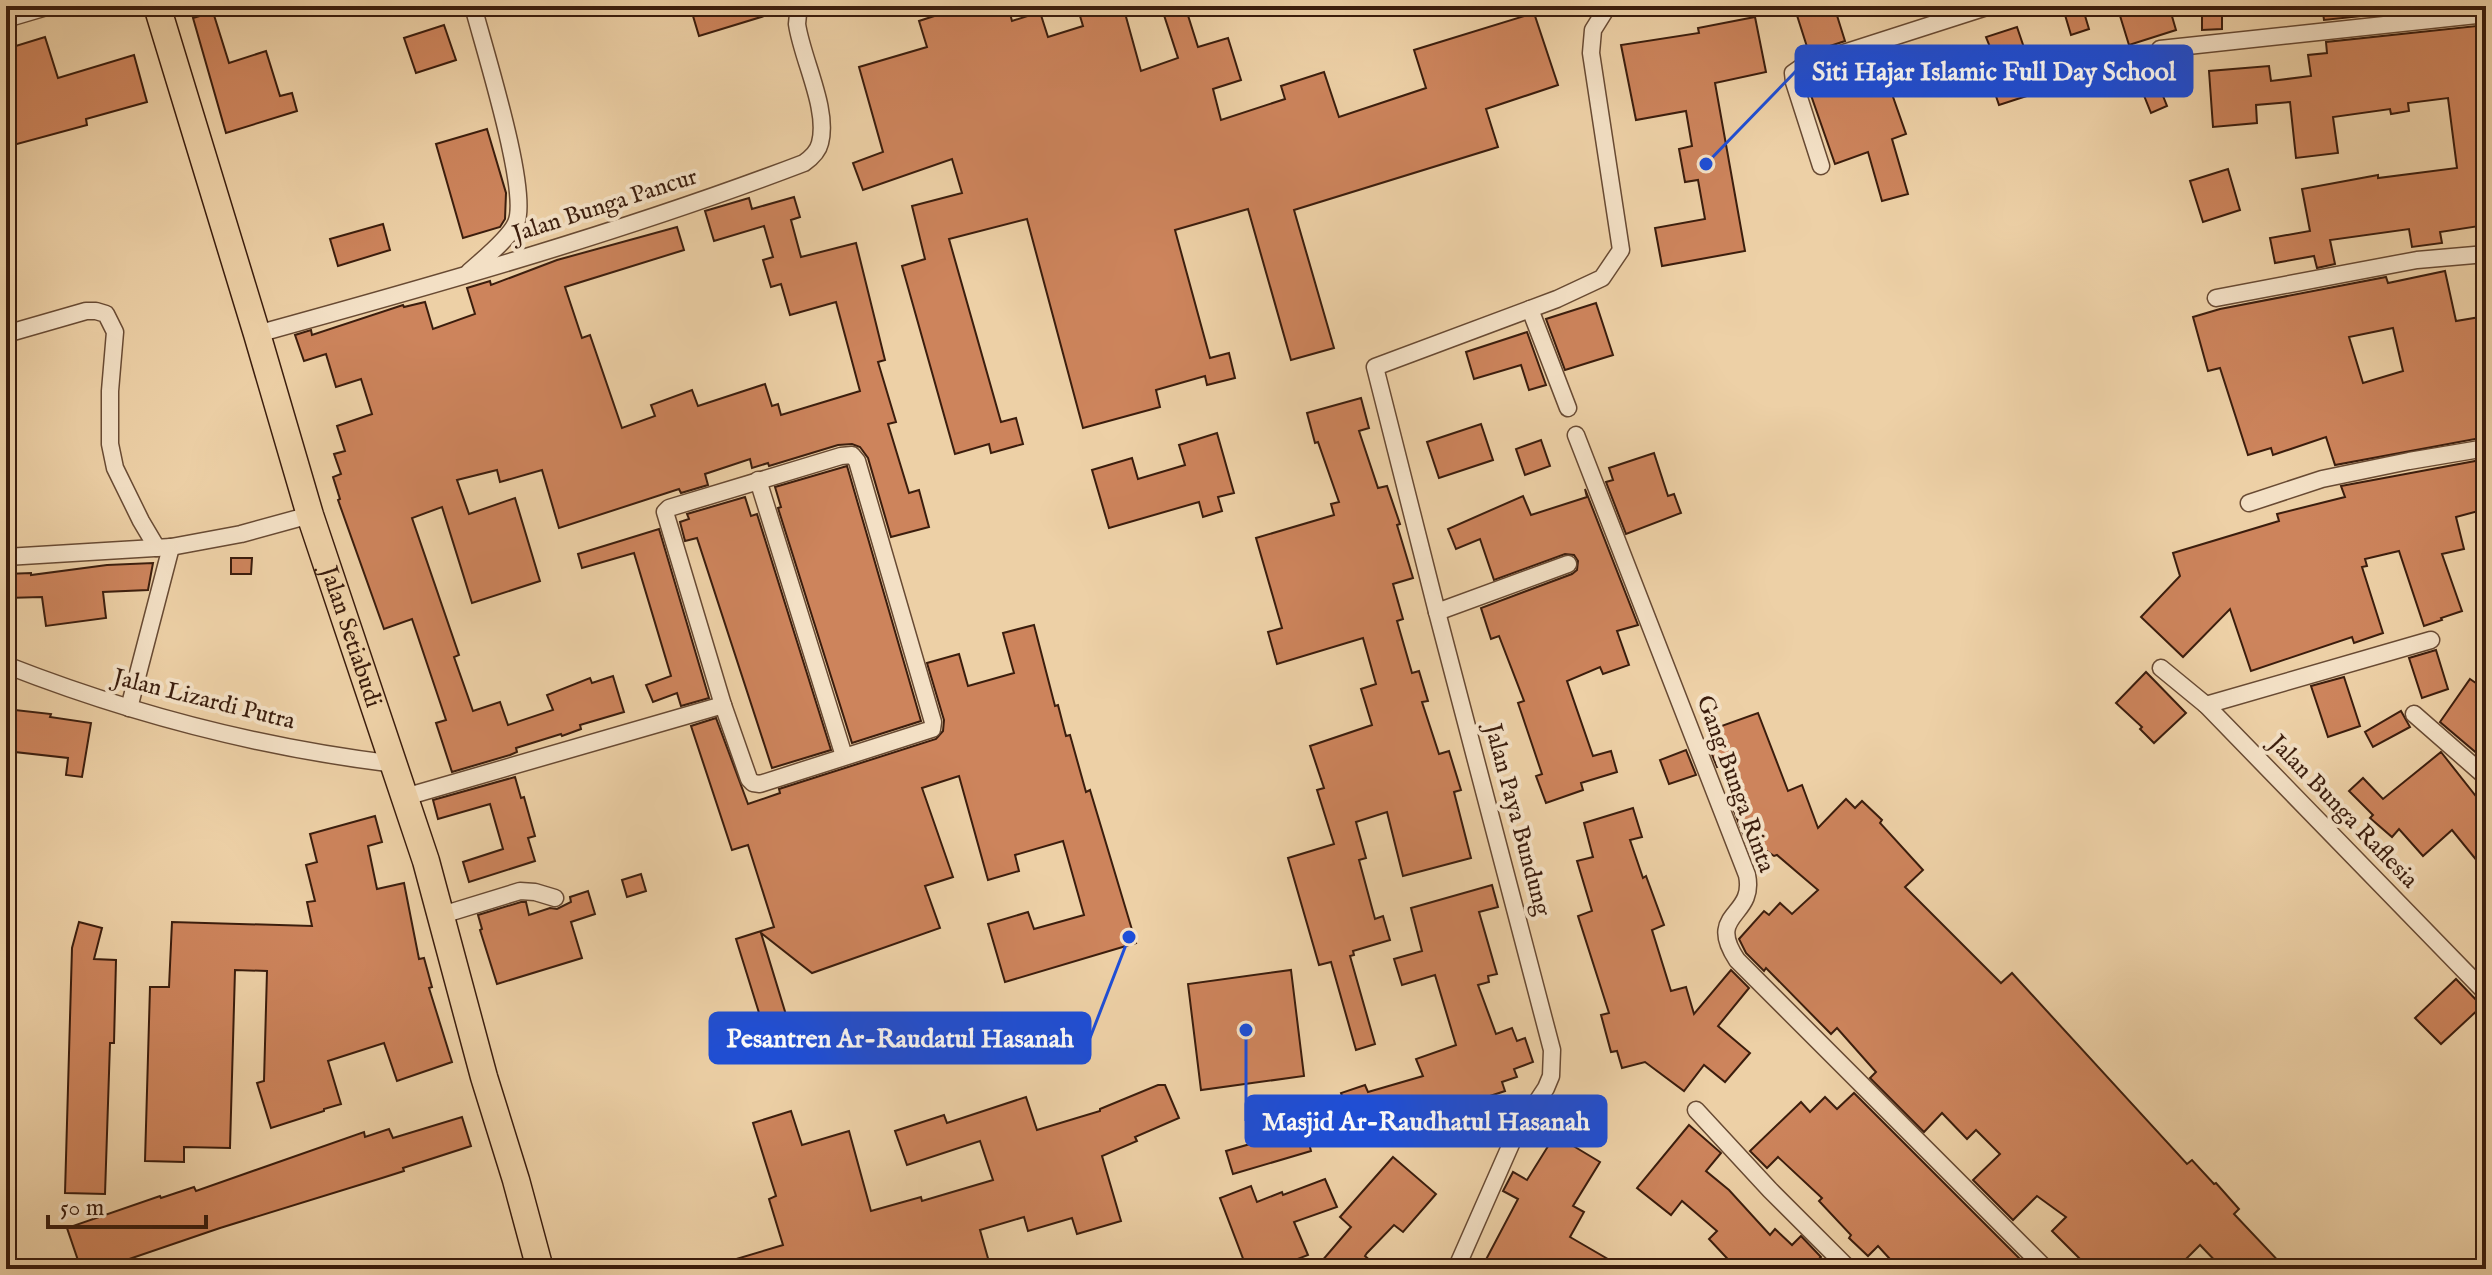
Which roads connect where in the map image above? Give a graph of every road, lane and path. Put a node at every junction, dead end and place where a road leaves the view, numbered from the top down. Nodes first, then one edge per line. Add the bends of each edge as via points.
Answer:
1 (50, 6) edge
2 (157, 6) edge
3 (473, 6) edge
4 (1608, 6) edge
5 (1990, 6) edge
6 (799, 9) edge
7 (2486, 14) edge
8 (6, 19) edge
9 (2160, 49) dead end
10 (1821, 166) dead end
11 (2486, 254) edge
12 (465, 276) junction
13 (2216, 298) dead end
14 (1530, 309) junction
15 (6, 334) edge
16 (257, 334) junction
17 (1568, 408) dead end
18 (1576, 435) dead end
19 (2486, 448) edge
20 (758, 480) junction
21 (2249, 503) dead end
22 (310, 515) junction
23 (164, 548) junction
24 (6, 557) edge
25 (1568, 564) dead end
26 (1437, 612) junction
27 (2431, 640) dead end
28 (6, 665) edge
29 (2161, 668) dead end
30 (723, 705) junction
31 (2206, 705) junction
32 (129, 708) junction
33 (2414, 714) dead end
34 (844, 756) junction
35 (395, 764) junction
36 (2486, 777) edge
37 (405, 797) junction
38 (555, 898) dead end
39 (442, 915) junction
40 (2486, 993) edge
41 (1696, 1110) dead end
42 (540, 1269) edge
43 (1456, 1269) edge
44 (1849, 1269) edge
45 (2046, 1269) edge

1 - 8 street
2 - 16 main road, Jalan Setiabudi
3 - 12 street via 512,153 519,207 515,226
4 - 14 street via 1593,30 1591,53 1621,250 1602,278
5 - 10 street via 1793,73
6 - 12 street, Jalan Bunga Pancur via 799,40 821,123 814,156 641,222
7 - 9 street
11 - 13 street via 2417,260
12 - 16 street, Jalan Bunga Pancur
14 - 17 street
14 - 26 street, Jalan Paya Bundung via 1375,367
15 - 23 street via 86,311 106,314 115,332 110,444 115,468 141,521
16 - 22 main road, Jalan Setiabudi
18 - 45 street, Gang Bunga Rinta via 1747,875 1748,893 1725,930 1729,949
19 - 21 street via 2322,479
20 - 30 street via 665,512
20 - 34 street
20 - 34 street via 841,456 852,455 857,461 933,726 928,732
22 - 23 street
22 - 35 main road, Jalan Setiabudi
23 - 24 street
23 - 32 street
25 - 26 street
26 - 43 street, Jalan Paya Bundung via 1552,1050 1546,1088 1515,1135
27 - 31 street
28 - 32 street, Jalan Lizardi Putra
29 - 31 street, Jalan Bunga Raflesia
30 - 34 street via 753,783
30 - 37 street
31 - 40 street, Jalan Bunga Raflesia
32 - 35 street, Jalan Lizardi Putra via 251,739
33 - 36 street
35 - 37 main road, Jalan Setiabudi
37 - 39 main road, Jalan Setiabudi
38 - 39 street via 520,891
39 - 42 main road, Jalan Setiabudi
41 - 44 street

